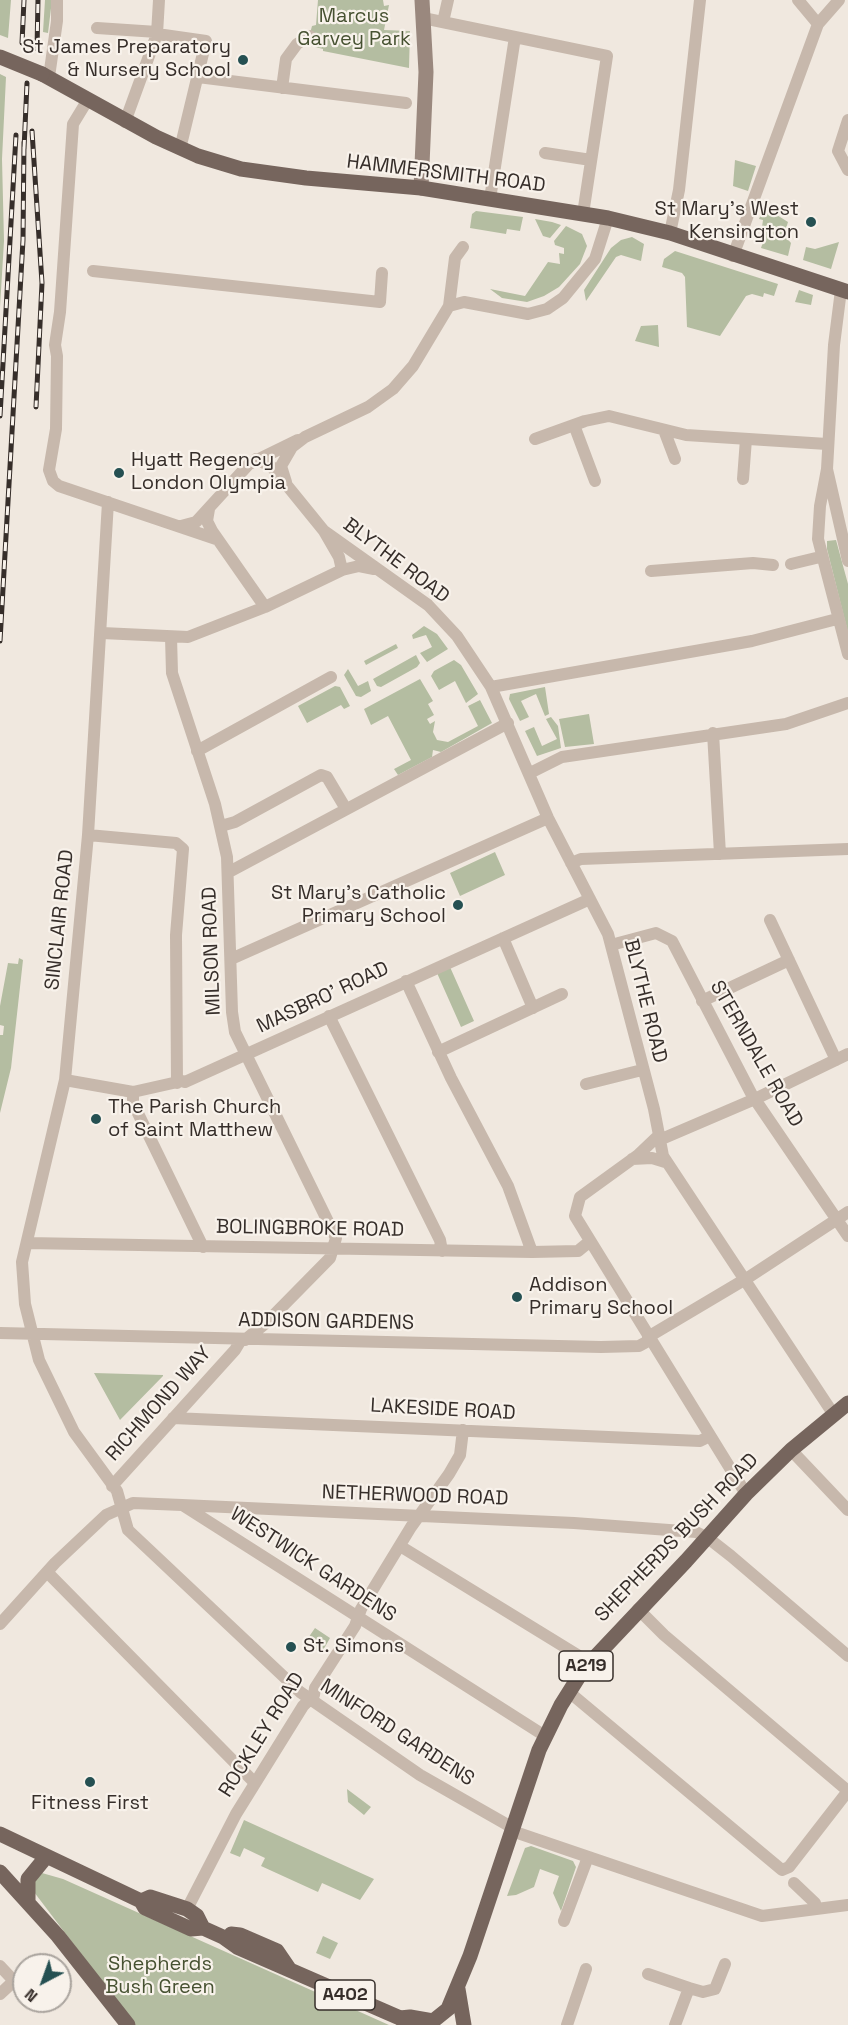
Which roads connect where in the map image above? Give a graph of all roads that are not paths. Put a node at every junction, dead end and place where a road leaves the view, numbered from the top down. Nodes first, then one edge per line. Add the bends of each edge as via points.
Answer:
1 (57, 0) edge
2 (159, 0) edge
3 (422, 0) edge
4 (448, 0) edge
5 (700, 0) edge
6 (798, 0) edge
7 (839, 0) edge
8 (423, 18) junction
9 (443, 22) junction
10 (818, 24) junction
11 (97, 28) dead end
12 (157, 33) junction
13 (310, 36) dead end
14 (515, 37) junction
15 (0, 57) edge
16 (49, 77) junction
17 (198, 77) junction
18 (282, 87) junction
19 (87, 101) junction
20 (406, 103) dead end
21 (848, 120) edge
22 (125, 122) junction
23 (180, 149) junction
24 (545, 153) dead end
25 (591, 160) junction
26 (848, 170) edge
27 (422, 188) junction
28 (490, 199) junction
29 (583, 214) junction
30 (608, 218) junction
31 (670, 233) junction
32 (463, 247) dead end
33 (733, 256) junction
34 (93, 271) dead end
35 (382, 273) dead end
36 (844, 291) edge
37 (449, 306) junction
38 (574, 425) junction
39 (664, 430) junction
40 (304, 437) junction
41 (535, 439) dead end
42 (746, 439) junction
43 (827, 444) junction
44 (256, 459) junction
45 (675, 459) dead end
46 (827, 469) junction
47 (743, 479) dead end
48 (595, 481) dead end
49 (286, 482) junction
50 (108, 502) junction
51 (208, 509) junction
52 (819, 525) junction
53 (181, 526) junction
54 (841, 527) junction
55 (324, 531) junction
56 (216, 539) junction
57 (820, 557) junction
58 (848, 561) edge
59 (791, 564) dead end
60 (773, 565) dead end
61 (342, 570) junction
62 (651, 571) dead end
63 (384, 573) junction
64 (265, 608) junction
65 (837, 619) junction
66 (102, 633) junction
67 (171, 637) junction
68 (848, 654) edge
69 (331, 677) dead end
70 (491, 687) junction
71 (848, 703) edge
72 (508, 723) junction
73 (713, 733) junction
74 (198, 751) junction
75 (531, 773) junction
76 (346, 809) junction
77 (548, 818) junction
78 (221, 826) junction
79 (88, 835) junction
80 (848, 849) edge
81 (720, 854) junction
82 (571, 863) junction
83 (229, 872) junction
84 (590, 899) junction
85 (770, 920) dead end
86 (502, 938) junction
87 (611, 945) junction
88 (231, 959) junction
89 (789, 960) junction
90 (406, 981) junction
91 (562, 994) dead end
92 (702, 1001) junction
93 (533, 1008) junction
94 (329, 1016) junction
95 (438, 1052) junction
96 (848, 1054) edge
97 (245, 1055) junction
98 (836, 1060) junction
99 (642, 1070) junction
100 (65, 1080) junction
101 (177, 1083) junction
102 (586, 1084) dead end
103 (133, 1092) junction
104 (755, 1099) junction
105 (658, 1136) junction
106 (632, 1159) junction
107 (665, 1162) junction
108 (848, 1212) edge
109 (837, 1219) junction
110 (848, 1236) edge
111 (589, 1242) junction
112 (27, 1243) junction
113 (203, 1247) junction
114 (334, 1249) junction
115 (442, 1251) junction
116 (532, 1252) junction
117 (744, 1279) junction
118 (267, 1322) junction
119 (0, 1333) edge
120 (33, 1336) junction
121 (649, 1338) junction
122 (243, 1340) junction
123 (278, 1340) junction
124 (848, 1403) edge
125 (834, 1415) junction
126 (173, 1418) junction
127 (463, 1431) junction
128 (710, 1436) junction
129 (791, 1450) junction
130 (112, 1485) junction
131 (746, 1494) junction
132 (182, 1505) junction
133 (119, 1508) junction
134 (848, 1510) edge
135 (422, 1515) junction
136 (708, 1538) junction
137 (400, 1546) junction
138 (47, 1572) junction
139 (638, 1609) junction
140 (358, 1617) junction
141 (0, 1624) edge
142 (848, 1656) edge
143 (589, 1662) junction
144 (569, 1692) junction
145 (308, 1698) junction
146 (545, 1736) junction
147 (258, 1778) junction
148 (848, 1791) edge
149 (512, 1829) junction
150 (0, 1833) edge
151 (46, 1857) junction
152 (588, 1857) junction
153 (0, 1872) edge
154 (794, 1883) dead end
155 (28, 1900) junction
156 (141, 1901) junction
157 (848, 1905) edge
158 (187, 1909) junction
159 (816, 1909) junction
160 (564, 1921) dead end
161 (203, 1928) junction
162 (231, 1934) dead end
163 (725, 1964) dead end
164 (0, 1966) edge
165 (586, 1969) dead end
166 (290, 1970) junction
167 (648, 1974) dead end
168 (689, 1988) junction
169 (458, 1989) junction
170 (0, 1995) edge
171 (404, 2022) edge
172 (128, 2025) edge
173 (464, 2025) edge
174 (567, 2025) edge
175 (675, 2025) edge

1 - 16 street
2 - 12 street
3 - 8 main road
4 - 9 street
5 - 31 street via 679,190
6 - 10 street
7 - 10 street
8 - 9 street
8 - 27 main road via 426,106
9 - 14 street
10 - 33 street
11 - 12 street
12 - 17 street via 206,41
12 - 22 street
13 - 18 street via 297,44 286,59
14 - 25 street via 607,56
14 - 28 street
15 - 16 main road, HAMMERSMITH ROAD, bridge
16 - 19 main road, HAMMERSMITH ROAD
17 - 18 street
17 - 23 street
18 - 20 street
19 - 22 main road, HAMMERSMITH ROAD
19 - 50 street via 73,124 49,470 59,486
21 - 26 street via 838,152
22 - 23 main road, HAMMERSMITH ROAD
23 - 27 main road, HAMMERSMITH ROAD via 248,170
24 - 25 street
25 - 29 street
27 - 28 main road, HAMMERSMITH ROAD
28 - 29 main road, HAMMERSMITH ROAD
29 - 30 main road, HAMMERSMITH ROAD
30 - 31 main road, HAMMERSMITH ROAD
30 - 37 street via 590,267 573,289 547,309 522,314 464,302
31 - 33 main road, HAMMERSMITH ROAD
32 - 37 street via 456,254
33 - 36 main road, HAMMERSMITH ROAD
34 - 35 street via 380,302
36 - 43 street via 834,345
37 - 40 street via 413,366 393,389 368,407
38 - 39 street via 609,416
38 - 41 street
38 - 48 street
39 - 42 street
39 - 45 street
40 - 44 street
40 - 49 street via 283,460
42 - 43 street
42 - 47 street
43 - 46 street
44 - 49 street, BLYTHE ROAD via 272,466
44 - 51 street
46 - 52 street
46 - 54 street
49 - 55 street, BLYTHE ROAD
50 - 53 street
50 - 66 street, SINCLAIR ROAD
51 - 53 street via 196,522
51 - 56 street via 207,521
52 - 54 street via 830,518
52 - 57 street
53 - 56 street
54 - 58 street
55 - 61 street, BLYTHE ROAD
55 - 63 street, BLYTHE ROAD
56 - 64 street
57 - 59 street
57 - 65 street
60 - 62 street
61 - 63 street via 359,566
61 - 64 street
63 - 70 street, BLYTHE ROAD via 451,627
64 - 67 street via 192,636
65 - 68 street
65 - 70 street via 752,642
66 - 67 street
66 - 79 street, SINCLAIR ROAD
67 - 74 street, MILSON ROAD via 172,673
69 - 74 street
70 - 72 street, BLYTHE ROAD
71 - 73 street via 786,724
72 - 75 street, BLYTHE ROAD
72 - 76 street
73 - 75 street via 562,757
73 - 81 street
74 - 78 street, MILSON ROAD
75 - 77 street, BLYTHE ROAD
76 - 78 street via 327,777 318,776
76 - 83 street
77 - 82 street, BLYTHE ROAD
77 - 88 street
78 - 83 street, MILSON ROAD
79 - 100 street, SINCLAIR ROAD
79 - 101 street via 176,843 183,849 177,935
80 - 81 street
81 - 82 street via 580,859
82 - 84 street, BLYTHE ROAD
83 - 88 street, MILSON ROAD
84 - 86 street, MASBRO' ROAD
84 - 87 street, BLYTHE ROAD
85 - 89 street
86 - 90 street, MASBRO' ROAD
86 - 93 street
87 - 92 street, STERNDALE ROAD via 652,933 667,938 675,946
87 - 99 street, BLYTHE ROAD
88 - 97 street, MILSON ROAD via 234,1027
89 - 92 street
89 - 98 street
90 - 94 street, MASBRO' ROAD
90 - 95 street
91 - 93 street
92 - 104 street, STERNDALE ROAD
93 - 95 street
94 - 97 street, MASBRO' ROAD
94 - 115 street
95 - 116 street via 508,1186
96 - 98 street
97 - 101 street, MASBRO' ROAD
97 - 114 street, MILSON ROAD via 334,1234
98 - 104 street
99 - 102 street
99 - 105 street, BLYTHE ROAD
100 - 103 street, MASBRO' ROAD
100 - 112 street, SINCLAIR ROAD
101 - 103 street, MASBRO' ROAD
103 - 113 street via 133,1103
104 - 105 street via 664,1138
104 - 109 street, STERNDALE ROAD
105 - 106 street
105 - 107 street, BLYTHE ROAD
106 - 107 street
106 - 111 street via 577,1202 576,1221
107 - 117 street, BLYTHE ROAD
108 - 109 street, ADDISON GARDENS
109 - 110 street, STERNDALE ROAD
109 - 117 street, ADDISON GARDENS
111 - 116 street, BOLINGBROKE ROAD via 578,1251
111 - 121 street
112 - 113 street, BOLINGBROKE ROAD
112 - 120 street, SINCLAIR ROAD via 22,1283
113 - 114 street, BOLINGBROKE ROAD
114 - 115 street, BOLINGBROKE ROAD
114 - 118 street, RICHMOND WAY
115 - 116 street, BOLINGBROKE ROAD
117 - 121 street, ADDISON GARDENS
117 - 125 street, BLYTHE ROAD
118 - 122 street, RICHMOND WAY
118 - 123 street
119 - 120 street, ADDISON GARDENS
120 - 122 street, ADDISON GARDENS
120 - 130 street, SINCLAIR ROAD via 39,1360 63,1412
121 - 123 street, ADDISON GARDENS via 633,1347
121 - 128 street
122 - 123 street, ADDISON GARDENS
122 - 126 street, RICHMOND WAY
124 - 125 main road, SHEPHERDS BUSH ROAD / A219
125 - 129 main road, SHEPHERDS BUSH ROAD / A219
126 - 127 street, LAKESIDE ROAD
126 - 130 street, RICHMOND WAY
127 - 128 street, LAKESIDE ROAD via 700,1441
127 - 135 street, ROCKLEY ROAD via 460,1455
128 - 131 street
129 - 131 main road, SHEPHERDS BUSH ROAD / A219
129 - 134 street
130 - 133 street, RICHMOND WAY
131 - 136 main road, SHEPHERDS BUSH ROAD / A219
132 - 133 street, NETHERWOOD ROAD via 133,1503
132 - 135 street, NETHERWOOD ROAD
132 - 140 street, WESTWICK GARDENS
133 - 138 street via 106,1515
133 - 145 street, MINFORD GARDENS via 128,1530
135 - 136 street, NETHERWOOD ROAD via 685,1530
135 - 137 street, ROCKLEY ROAD
136 - 139 main road, SHEPHERDS BUSH ROAD / A219
136 - 142 street
137 - 140 street, ROCKLEY ROAD
137 - 143 street
138 - 141 street
138 - 147 street
139 - 143 main road, SHEPHERDS BUSH ROAD / A219
139 - 148 street via 663,1635
140 - 145 street, ROCKLEY ROAD via 314,1695
140 - 146 street, WESTWICK GARDENS
143 - 144 main road, SHEPHERDS BUSH ROAD / A219
144 - 146 main road, SHEPHERDS BUSH ROAD / A219
144 - 148 street via 782,1870 789,1867
145 - 147 street, ROCKLEY ROAD
145 - 149 street, MINFORD GARDENS via 420,1775
146 - 149 main road, SHEPHERDS BUSH ROAD / A219
147 - 158 street, ROCKLEY ROAD
149 - 152 street, MINFORD GARDENS
149 - 169 main road, SHEPHERDS BUSH ROAD / A219
150 - 151 main road, A402
151 - 155 main road via 28,1879
151 - 156 main road, A402
152 - 159 street, MINFORD GARDENS via 762,1916
152 - 160 street
153 - 155 main road
154 - 159 street via 815,1903
155 - 172 main road
156 - 158 main road via 150,1897
156 - 161 main road, A402 via 145,1908 191,1929
157 - 159 street, MINFORD GARDENS
158 - 161 main road via 197,1916
161 - 166 main road, A402
162 - 166 main road via 277,1951
163 - 168 street via 715,1989 703,1992
164 - 170 street via 14,1981
165 - 174 street
166 - 171 main road, A402
167 - 168 street
168 - 175 street
169 - 171 main road, A219 via 448,2009 436,2020
169 - 173 main road, SHEPHERDS BUSH ROAD / A219

